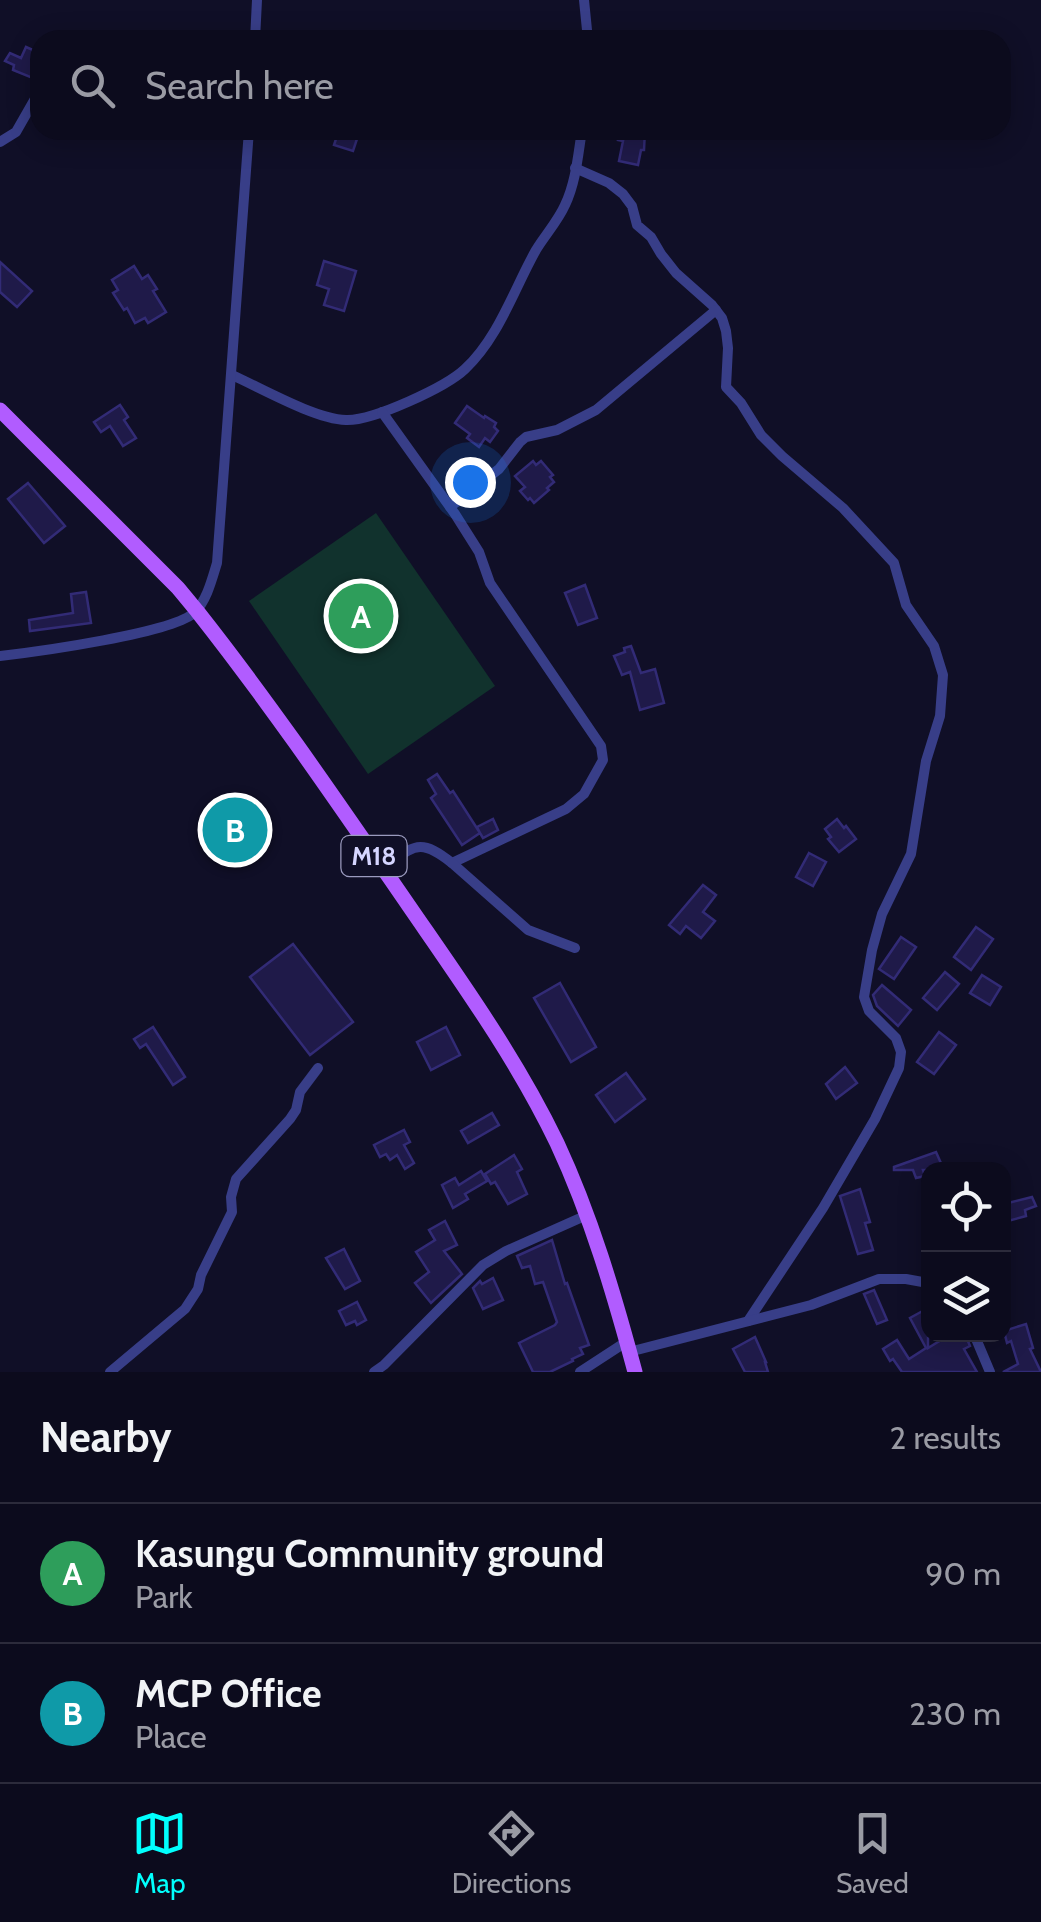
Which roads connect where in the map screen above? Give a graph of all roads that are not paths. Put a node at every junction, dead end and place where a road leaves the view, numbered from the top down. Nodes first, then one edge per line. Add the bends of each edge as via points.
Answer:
1 (257, 0) edge
2 (584, 0) edge
3 (256, 30) edge
4 (587, 30) edge
5 (30, 108) edge
6 (248, 140) edge
7 (580, 140) edge
8 (0, 142) edge
9 (575, 168) junction
10 (716, 310) junction
11 (232, 376) junction
12 (0, 410) edge
13 (382, 412) junction
14 (450, 507) junction
15 (197, 611) junction
16 (0, 656) edge
17 (452, 864) junction
18 (382, 867) junction
19 (575, 948) dead end
20 (318, 1068) dead end
21 (587, 1215) junction
22 (921, 1282) edge
23 (748, 1321) junction
24 (977, 1342) edge
25 (628, 1347) junction
26 (110, 1372) edge
27 (374, 1372) edge
28 (580, 1372) edge
29 (634, 1372) edge
30 (990, 1372) edge

1 - 3 street
2 - 4 street
5 - 8 street via 16,132
6 - 11 street
7 - 9 street
9 - 10 street via 624,194 637,224
9 - 13 street via 564,207 469,364
10 - 14 street via 596,410 520,442 499,469
10 - 23 street via 726,332 728,390 761,435 894,563 906,604 934,646 943,675 911,854 882,914 864,997 868,1011 896,1038 899,1068 823,1208
11 - 13 street via 338,419
11 - 15 street via 216,563
12 - 15 main road, M18
13 - 14 street
14 - 17 street via 490,583 604,760 584,794 566,809
15 - 16 street via 171,626
15 - 18 main road, M18
17 - 18 street via 424,846
17 - 19 street via 528,930
18 - 21 main road, M18 via 523,1076
20 - 26 street via 290,1119 236,1179 232,1212 198,1290 185,1309
21 - 25 main road, M18
21 - 27 street via 483,1266
22 - 23 street via 879,1279
23 - 25 street
24 - 30 street
25 - 28 street
25 - 29 main road, M18

